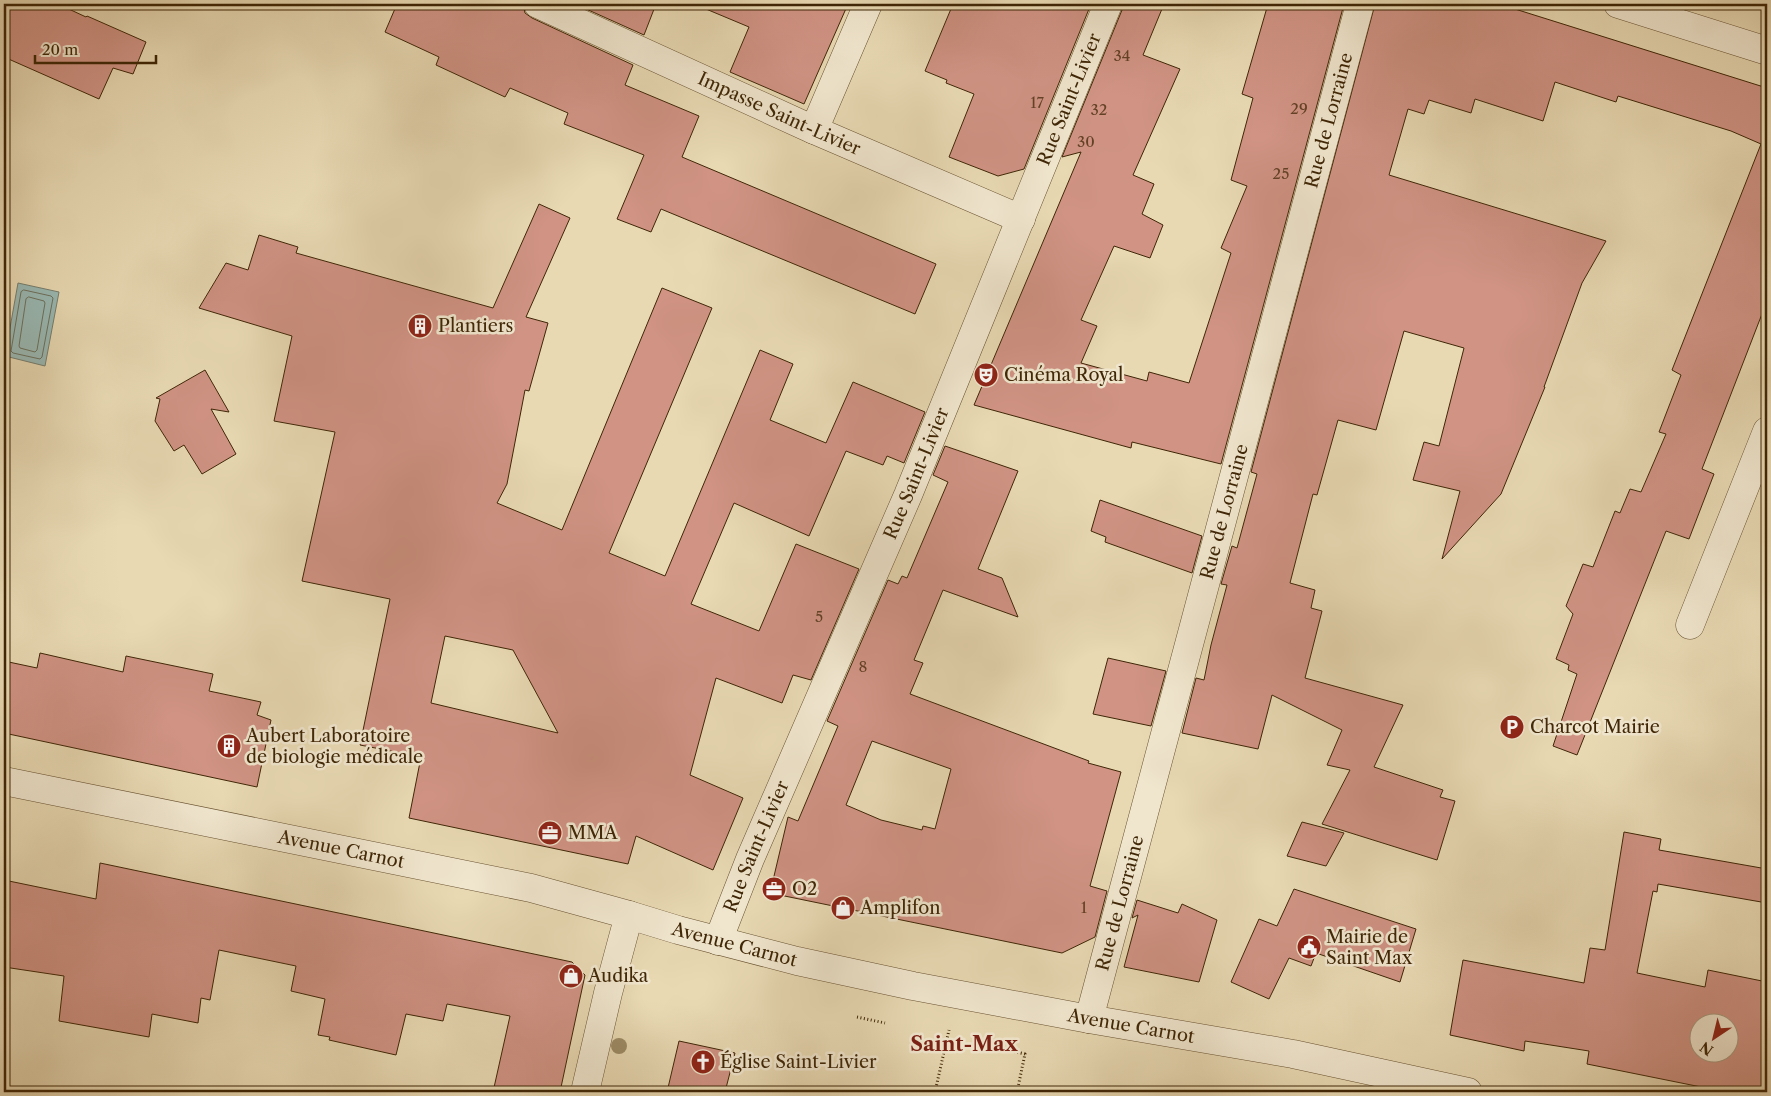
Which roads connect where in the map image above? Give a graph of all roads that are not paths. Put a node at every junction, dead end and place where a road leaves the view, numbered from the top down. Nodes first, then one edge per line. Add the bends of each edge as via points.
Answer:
1 (538, 4) edge
2 (868, 4) edge
3 (1108, 4) edge
4 (1360, 4) edge
5 (1618, 4) edge
6 (1767, 51) edge
7 (814, 130) junction
8 (1021, 220) junction
9 (1767, 431) edge
10 (1690, 625) dead end
11 (4, 781) edge
12 (629, 915) junction
13 (718, 941) junction
14 (1089, 1019) junction
15 (585, 1092) edge
16 (1468, 1092) edge

1 - 7 street, Impasse Saint-Livier
2 - 7 street
3 - 8 street, Rue Saint-Livier
4 - 14 street, Rue de Lorraine
5 - 6 street
7 - 8 street, Impasse Saint-Livier
8 - 13 street, Rue Saint-Livier
9 - 10 street
11 - 12 street, Avenue Carnot via 531,888
12 - 13 street, Avenue Carnot
12 - 15 street
13 - 14 street, Avenue Carnot via 913,986
14 - 16 street, Avenue Carnot via 1293,1054

